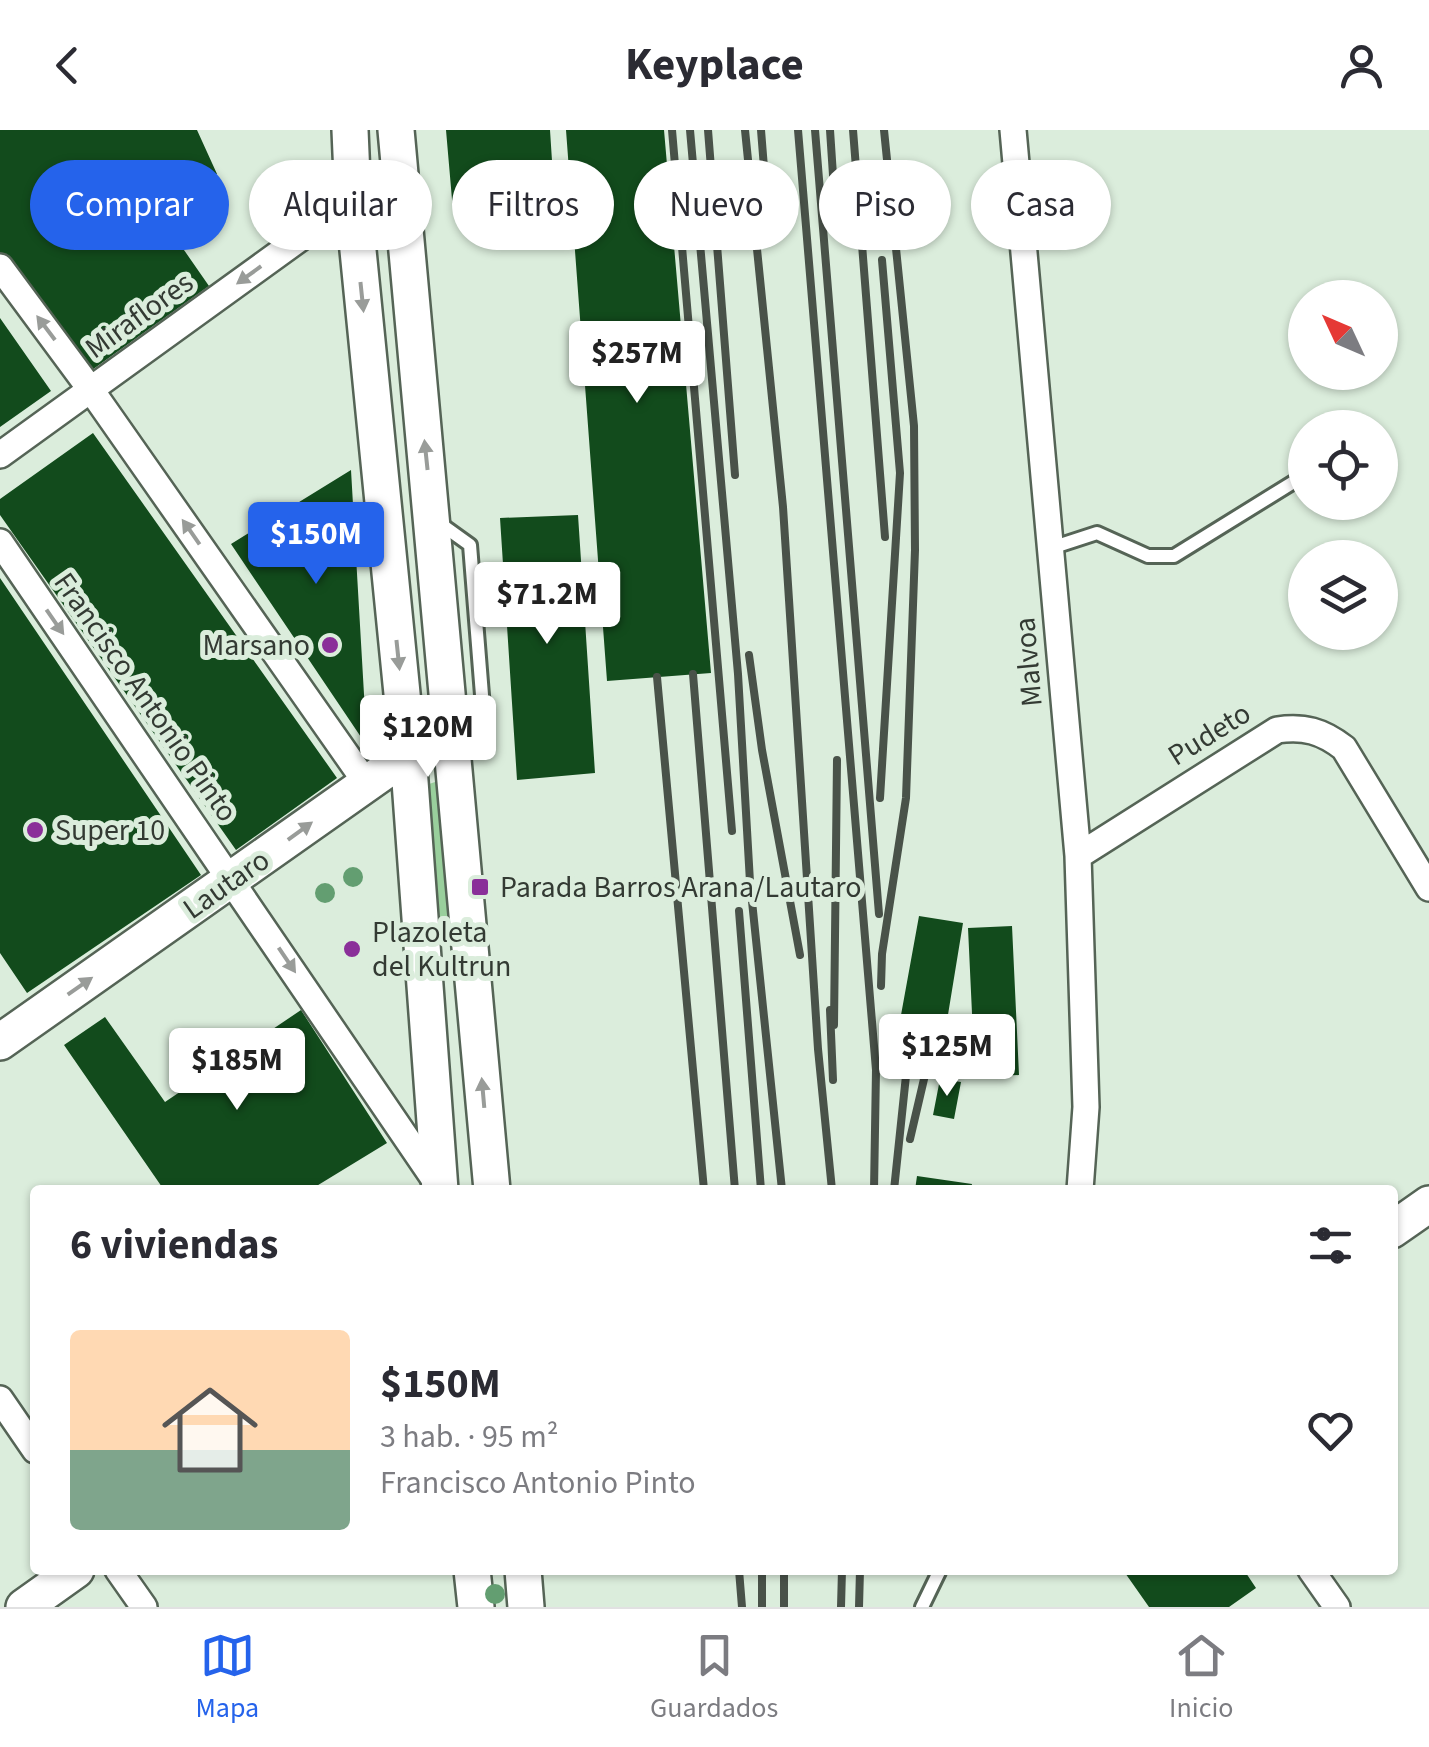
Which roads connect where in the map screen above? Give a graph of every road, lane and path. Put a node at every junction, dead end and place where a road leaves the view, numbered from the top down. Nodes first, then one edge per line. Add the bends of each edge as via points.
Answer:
1 (350, 130) edge
2 (396, 130) edge
3 (1013, 130) edge
4 (351, 160) edge
5 (398, 160) edge
6 (284, 250) edge
7 (358, 250) edge
8 (405, 250) edge
9 (0, 267) edge
10 (91, 390) junction
11 (0, 455) edge
12 (1288, 485) edge
13 (0, 542) edge
14 (1050, 548) junction
15 (453, 735) junction
16 (408, 754) junction
17 (367, 784) junction
18 (1078, 856) junction
19 (233, 880) junction
20 (1429, 888) edge
21 (0, 1042) edge
22 (437, 1185) edge
23 (440, 1185) edge
24 (492, 1185) edge
25 (1080, 1185) edge
26 (1429, 1204) edge
27 (1398, 1226) edge
28 (0, 1399) edge
29 (30, 1443) edge
30 (69, 1575) edge
31 (122, 1575) edge
32 (473, 1575) edge
33 (523, 1575) edge
34 (938, 1575) edge
35 (1315, 1575) edge
36 (24, 1607) edge
37 (144, 1607) edge
38 (476, 1607) edge
39 (526, 1607) edge
40 (922, 1607) edge
41 (1337, 1607) edge

1 - 4 main road
2 - 5 main road
3 - 14 street, Malvoa
6 -> 10 street, Miraflores
7 -> 16 main road
15 -> 8 main road
10 -> 9 street
10 - 11 street, Miraflores
17 -> 10 street
12 - 14 lane via 1174,556 1148,556 1097,533
13 -> 19 street, Francisco Antonio Pinto
14 - 18 street, Malvoa
15 - 16 main road, Lautaro
24 -> 15 main road
16 - 17 main road, Lautaro
16 - 23 main road
19 -> 17 main road, Lautaro
18 - 20 street, Pudeto via 1277,730 1298,726 1344,748
18 - 25 street, Malvoa via 1086,1106
21 -> 19 main road, Lautaro
19 -> 22 street, Francisco Antonio Pinto
26 - 27 main road
28 - 29 street
30 - 36 main road
31 - 37 street
32 - 38 main road
33 - 39 main road
34 - 40 lane
35 - 41 street

